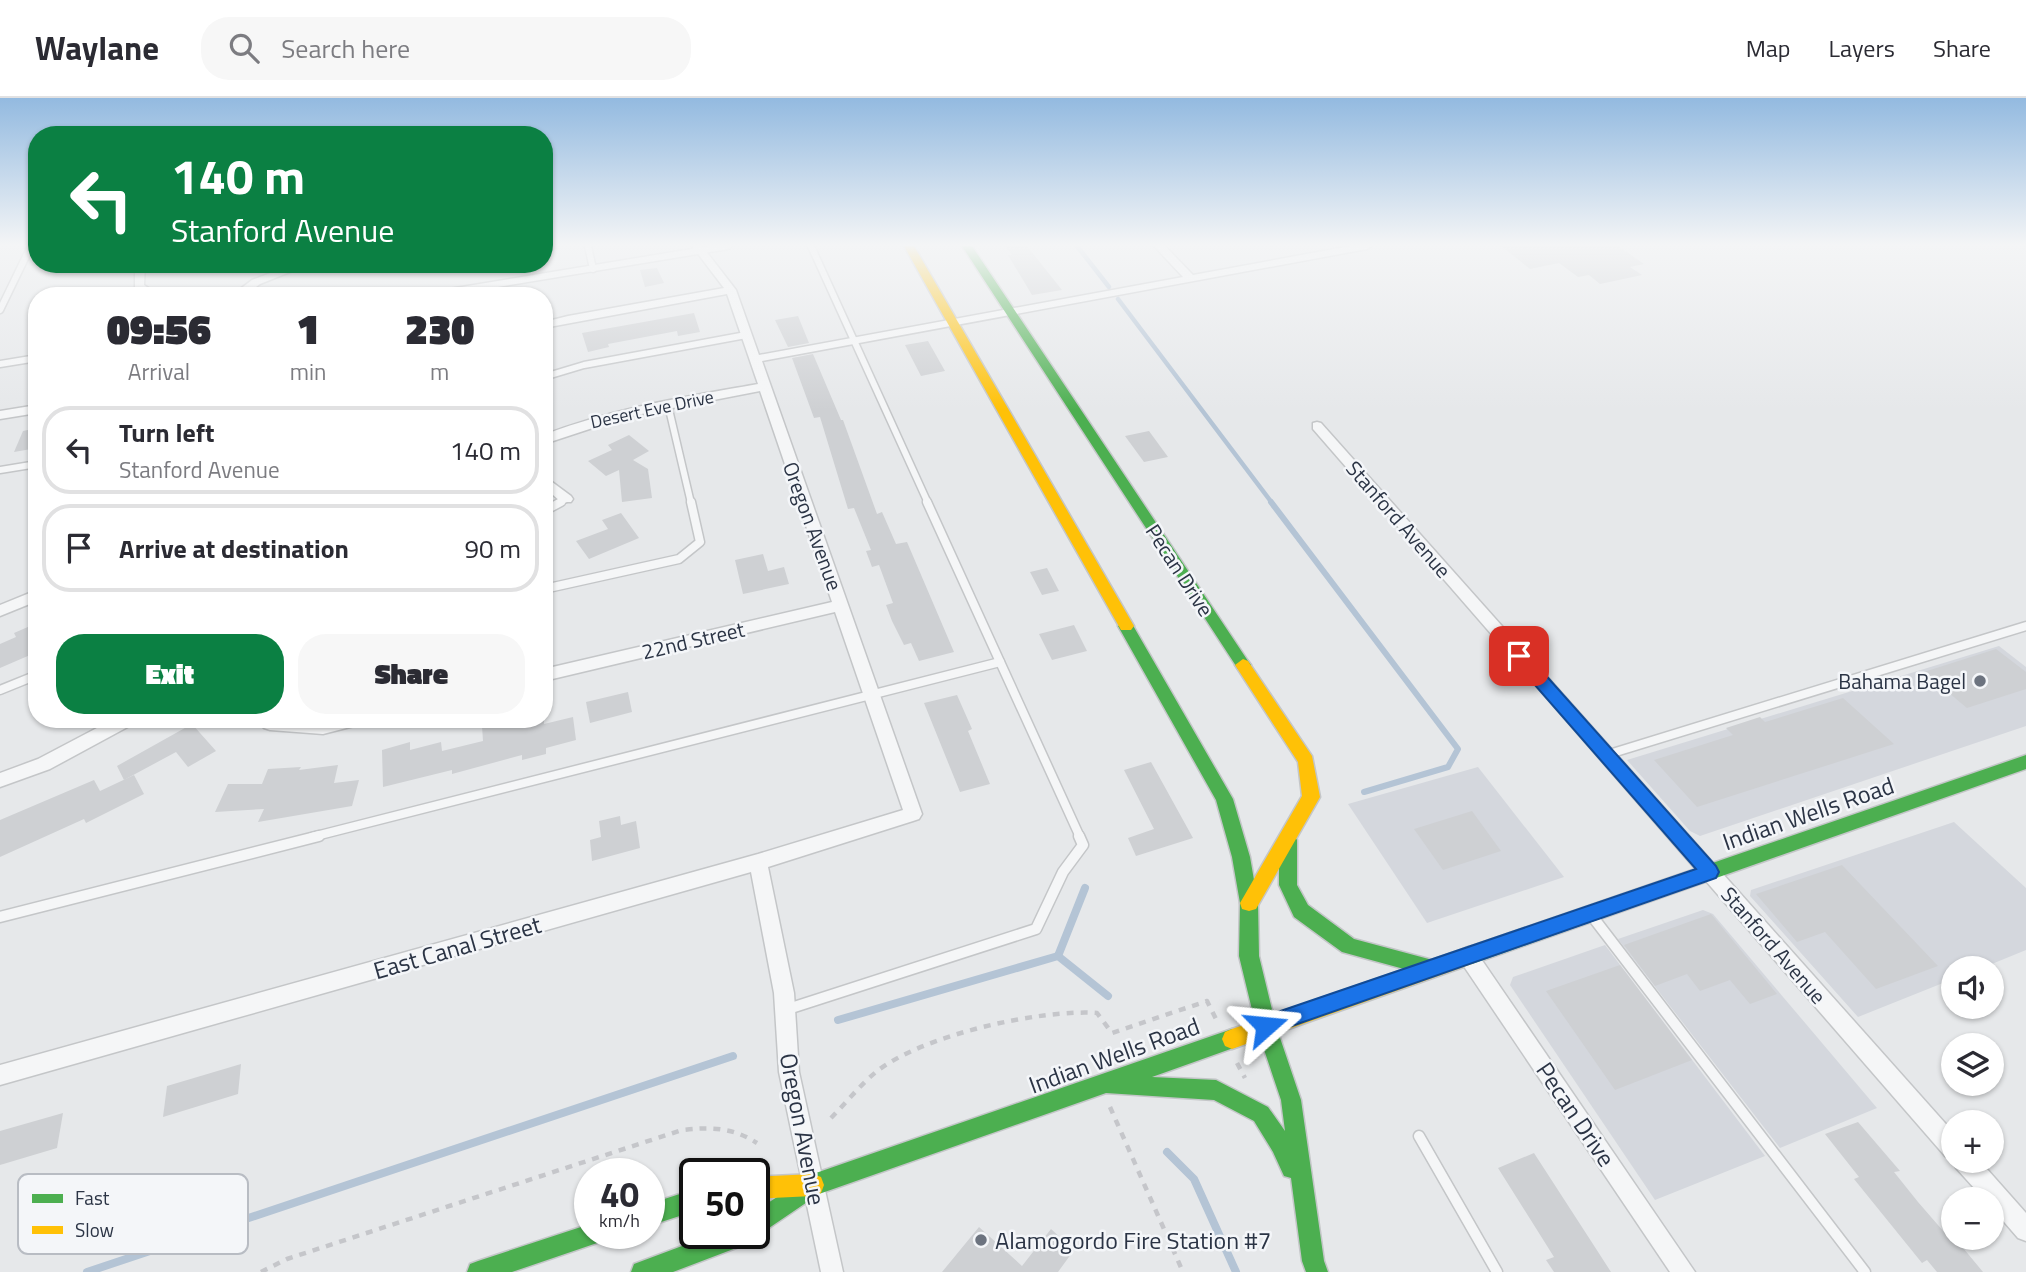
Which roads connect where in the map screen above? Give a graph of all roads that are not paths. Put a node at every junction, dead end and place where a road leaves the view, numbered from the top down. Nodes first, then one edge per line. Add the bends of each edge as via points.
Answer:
1 (668, 301) edge
2 (735, 301) edge
3 (836, 301) edge
4 (940, 301) edge
5 (1003, 301) edge
6 (1072, 301) edge
7 (1010, 312) junction
8 (553, 322) edge
9 (952, 322) junction
10 (746, 335) junction
11 (854, 341) junction
12 (28, 359) edge
13 (755, 359) junction
14 (0, 364) edge
15 (553, 374) edge
16 (763, 387) junction
17 (668, 405) junction
18 (28, 410) edge
19 (0, 415) edge
20 (1317, 426) dead end
21 (553, 436) edge
22 (28, 466) edge
23 (0, 471) edge
24 (553, 488) edge
25 (566, 499) joint
26 (553, 506) edge
27 (553, 587) edge
28 (28, 599) edge
29 (842, 604) junction
30 (0, 611) edge
31 (2026, 626) edge
32 (1000, 662) junction
33 (553, 673) edge
34 (28, 679) edge
35 (0, 690) edge
36 (872, 694) junction
37 (113, 728) edge
38 (1606, 755) junction
39 (2026, 762) edge
40 (0, 780) edge
41 (913, 814) joint
42 (1288, 839) junction
43 (758, 862) junction
44 (1710, 872) junction
45 (1249, 903) junction
46 (1590, 914) junction
47 (0, 917) edge
48 (1468, 956) junction
49 (1433, 968) junction
50 (785, 1009) junction
51 (1266, 1026) junction
52 (0, 1075) edge
53 (1101, 1084) junction
54 (1941, 1134) edge
55 (1419, 1136) dead end
56 (1976, 1173) edge
57 (813, 1185) junction
58 (770, 1187) edge
59 (1303, 1196) junction
60 (770, 1215) edge
61 (2026, 1230) edge
62 (574, 1240) edge
63 (704, 1249) edge
64 (478, 1272) edge
65 (642, 1272) edge
66 (832, 1272) edge
67 (1317, 1272) edge
68 (1497, 1272) edge
69 (1684, 1272) edge
70 (1865, 1272) edge

1 - 8 street
2 - 10 street, Oregon Avenue
3 - 11 lane
4 - 9 main road
5 - 7 main road, Pecan Drive
6 - 7 street
7 - 9 street
7 - 42 main road, Pecan Drive via 1306,761 1311,797
9 - 11 street
9 - 45 main road via 1224,799
10 - 13 street, Oregon Avenue
10 - 15 lane
11 - 13 street
11 - 32 lane
12 - 14 lane
13 - 16 street, Oregon Avenue
16 - 17 street, Desert Eve Drive
16 - 29 street, Oregon Avenue
17 - 21 street, Desert Eve Drive via 576,426
17 - 27 lane via 700,542 679,559
18 - 19 street
20 - 38 street, Stanford Avenue
22 - 23 lane
24 - 25 street
25 - 26 lane
28 - 30 street
29 - 33 street, 22nd Street
29 - 36 street, Oregon Avenue
31 - 38 lane
32 - 36 lane
32 - 50 lane via 1083,845 1063,872 1036,929
34 - 35 lane
36 - 41 street, Oregon Avenue
36 - 47 lane
37 - 40 street via 44,764
38 - 44 street, Stanford Avenue
39 - 44 main road, Indian Wells Road
41 - 43 street, East Canal Street
42 - 45 main road, Pecan Drive
42 - 49 main road via 1288,884 1300,911 1349,946
43 - 50 street, Oregon Avenue
43 - 52 street, East Canal Street
44 - 46 main road, Indian Wells Road
44 - 54 street, Stanford Avenue
45 - 51 main road via 1249,956
46 - 48 main road, Indian Wells Road
46 - 70 lane
48 - 49 main road, Indian Wells Road
48 - 69 street, Pecan Drive
49 - 51 main road, Indian Wells Road
50 - 57 street, Oregon Avenue via 789,1072
51 - 53 main road, Indian Wells Road
51 - 59 main road via 1291,1100
53 - 57 main road, Indian Wells Road
53 - 59 main road via 1216,1090 1261,1114 1281,1144
55 - 68 lane
56 - 61 street
57 - 58 main road, Indian Wells Road
57 - 60 main road, Indian Wells Road
57 - 66 street, Oregon Avenue
59 - 67 main road
62 - 64 main road
63 - 65 main road

